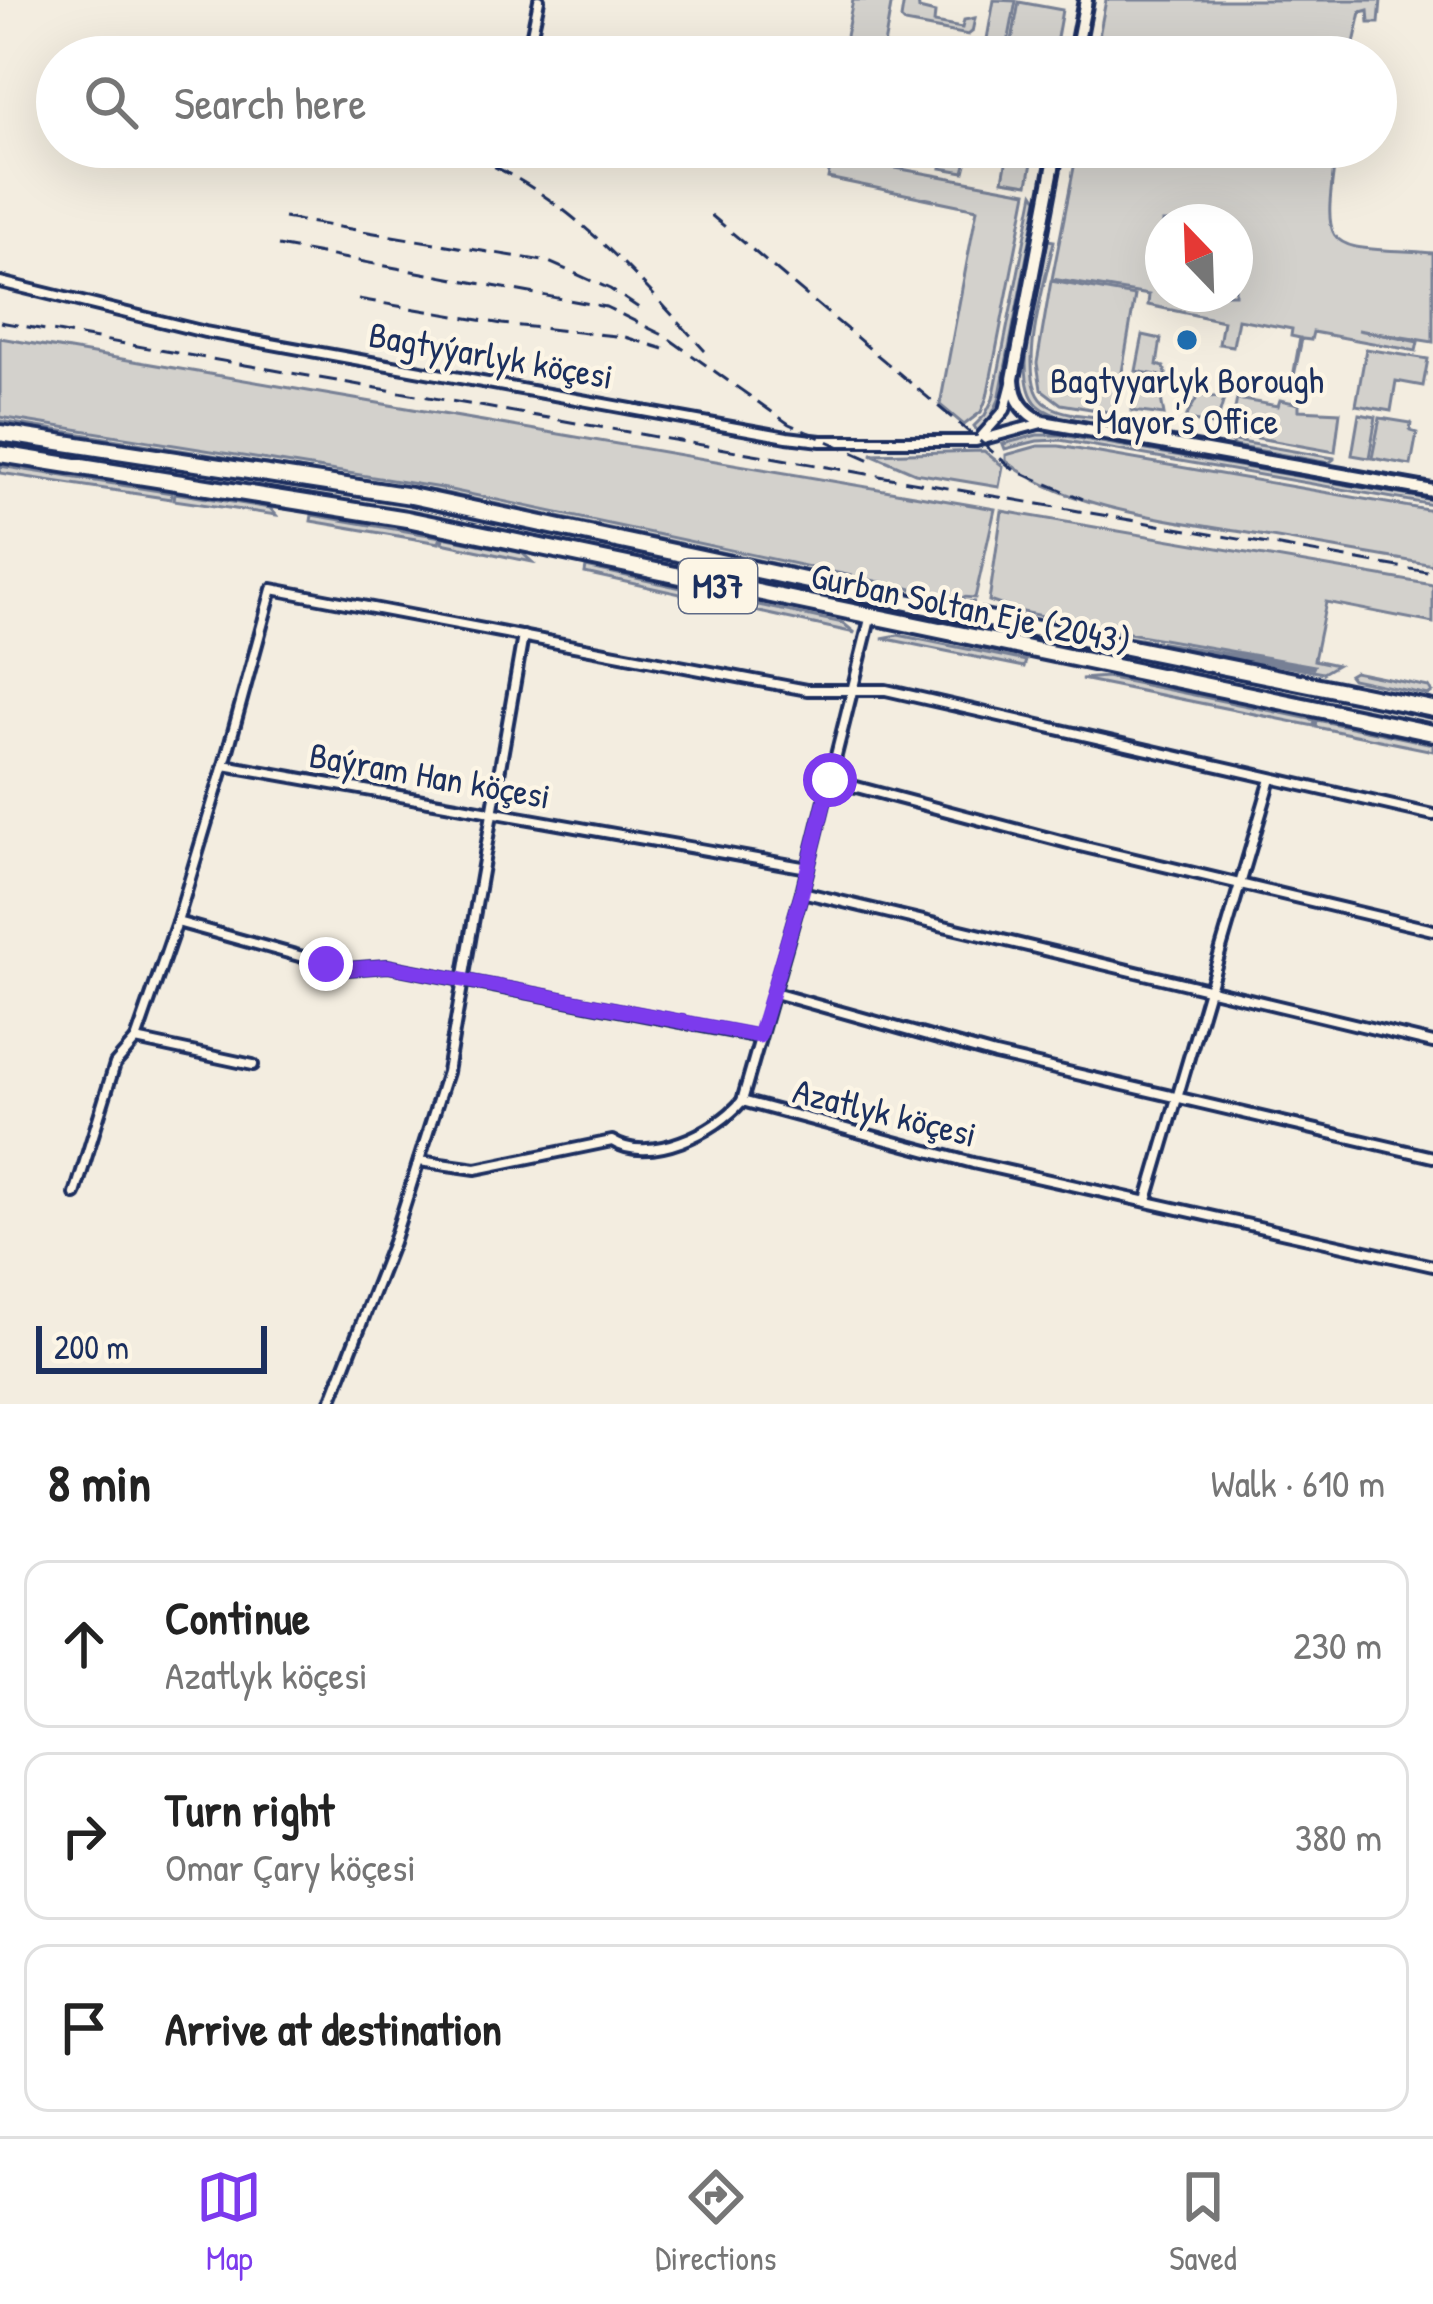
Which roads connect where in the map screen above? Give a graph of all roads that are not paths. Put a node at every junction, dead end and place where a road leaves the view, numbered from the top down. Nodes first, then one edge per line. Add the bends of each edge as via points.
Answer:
1 (538, 0) edge
2 (1086, 0) edge
3 (531, 36) edge
4 (1079, 36) edge
5 (1053, 168) edge
6 (0, 282) edge
7 (1013, 379) junction
8 (1043, 422) junction
9 (0, 433) edge
10 (976, 441) junction
11 (56, 442) junction
12 (0, 454) edge
13 (53, 462) junction
14 (1433, 491) edge
15 (871, 619) junction
16 (523, 636) junction
17 (856, 687) junction
18 (1433, 709) edge
19 (1433, 733) edge
20 (224, 766) junction
21 (1271, 779) junction
22 (830, 780) junction
23 (1433, 815) edge
24 (494, 816) junction
25 (808, 868) junction
26 (1240, 883) junction
27 (802, 892) junction
28 (177, 922) junction
29 (1433, 930) edge
30 (464, 981) junction
31 (1209, 991) junction
32 (774, 993) junction
33 (759, 1036) junction
34 (136, 1040) junction
35 (1433, 1043) edge
36 (253, 1065) dead end
37 (1175, 1096) junction
38 (742, 1101) junction
39 (1433, 1157) edge
40 (419, 1161) junction
41 (75, 1194) dead end
42 (1147, 1201) junction
43 (1433, 1266) edge
44 (331, 1404) edge

1 - 3 street
2 - 4 street
5 - 7 street
6 - 10 street, Bagtyýarlyk köçesi via 205,332 753,432 821,441
7 - 8 street via 1020,405
7 - 10 street via 1001,417
8 - 10 street, Bagtyýarlyk köçesi
8 - 14 street
9 - 11 highway, Gurban Soltan Eje (2043) / M37
11 - 13 highway
11 - 18 highway, Gurban Soltan Eje (2043) / M37 via 411,496
12 - 13 highway, Gurban Soltan Eje (2043) / M37
13 - 15 highway, Gurban Soltan Eje (2043) / M37 via 406,519
15 - 17 street, Azatlyk köçesi
15 - 19 highway, Gurban Soltan Eje (2043) / M37
16 - 17 street via 807,690
16 - 20 street via 272,589
16 - 24 street
17 - 21 street
17 - 22 street, Azatlyk köçesi
20 - 24 street, Baýram Han köçesi
20 - 28 street
21 - 23 street
21 - 26 street
22 - 25 street, Azatlyk köçesi
22 - 26 street
24 - 25 street, Baýram Han köçesi
24 - 30 street
25 - 27 street, Azatlyk köçesi
26 - 29 street
26 - 31 street
27 - 31 street
27 - 32 street, Azatlyk köçesi
28 - 30 street via 346,969 388,966
28 - 34 street
30 - 33 street
30 - 40 street
31 - 35 street
31 - 37 street
32 - 33 street, Azatlyk köçesi
32 - 37 street
33 - 38 street, Azatlyk köçesi
34 - 36 street
34 - 41 street via 115,1064
37 - 39 street
37 - 42 street
38 - 40 street via 722,1121 647,1150 612,1141 476,1169
38 - 42 street, Azatlyk köçesi
40 - 44 street
42 - 43 street, Azatlyk köçesi

